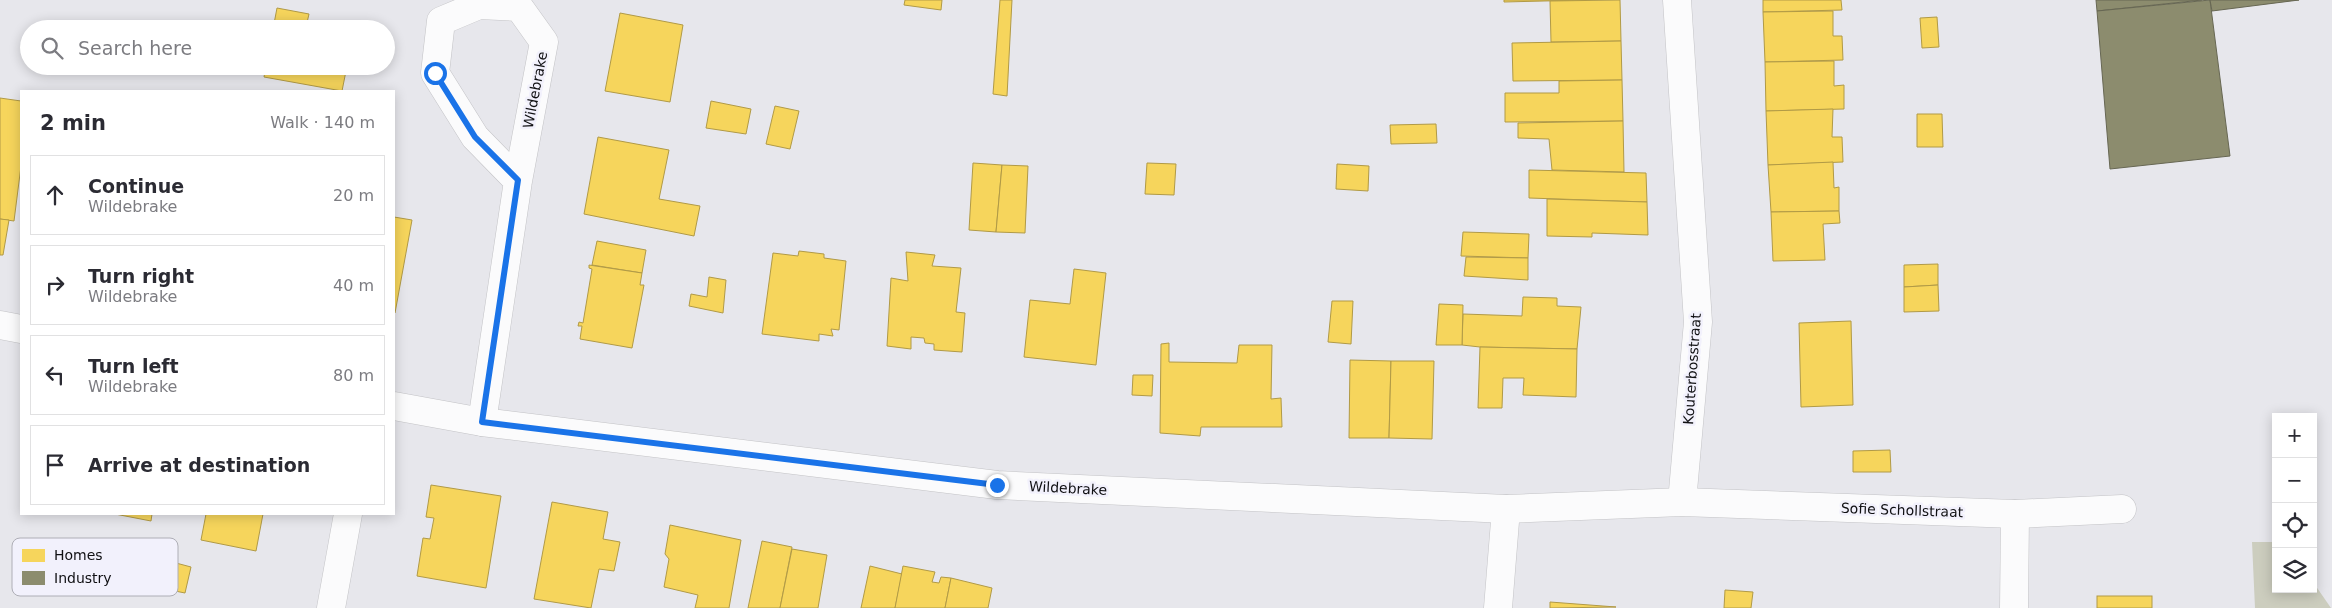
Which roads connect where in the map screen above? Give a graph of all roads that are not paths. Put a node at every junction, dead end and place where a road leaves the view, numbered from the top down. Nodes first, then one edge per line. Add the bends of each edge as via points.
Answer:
1 (1677, 0) edge
2 (518, 180) junction
3 (0, 325) edge
4 (20, 330) edge
5 (395, 406) edge
6 (482, 422) junction
7 (1682, 502) junction
8 (1506, 508) junction
9 (2122, 509) dead end
10 (2015, 514) junction
11 (348, 515) edge
12 (331, 608) edge
13 (1498, 608) edge
14 (2014, 608) edge

1 - 7 street, Kouterbosstraat via 1698,322
2 - 2 street, Wildebrake via 475,137 435,73 441,21 478,6 518,7 544,42
2 - 6 street, Wildebrake
3 - 4 street
5 - 6 street, Wildebrake
6 - 8 street, Wildebrake via 997,485
7 - 8 street
7 - 10 street, Sofie Schollstraat
8 - 13 street
9 - 10 street, Sofie Schollstraat
10 - 14 street
11 - 12 street

